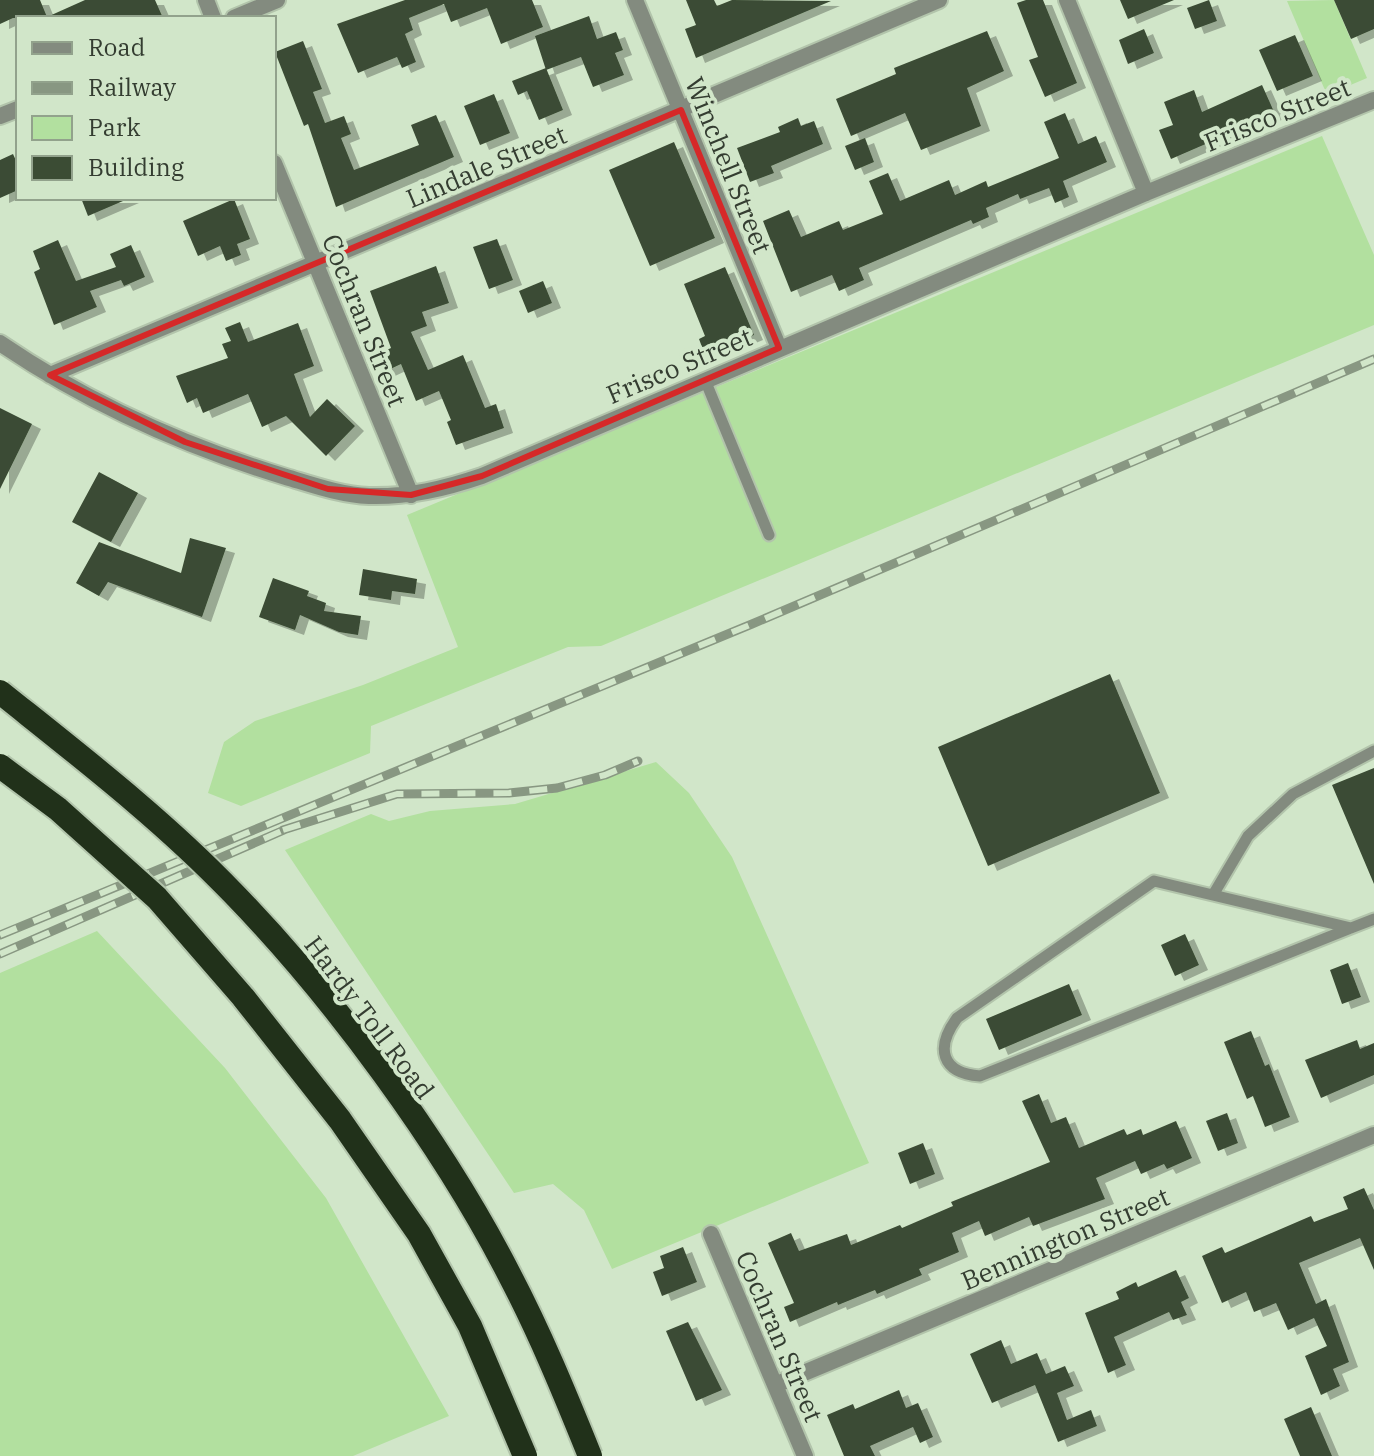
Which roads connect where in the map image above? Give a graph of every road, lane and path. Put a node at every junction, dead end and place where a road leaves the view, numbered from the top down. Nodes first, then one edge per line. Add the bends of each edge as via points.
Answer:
1 (277, 0) edge
2 (635, 0) edge
3 (939, 0) edge
4 (1067, 0) edge
5 (239, 16) edge
6 (1374, 100) edge
7 (681, 110) junction
8 (276, 168) edge
9 (1146, 193) junction
10 (316, 263) junction
11 (0, 343) edge
12 (779, 348) junction
13 (50, 375) junction
14 (705, 380) junction
15 (411, 495) junction
16 (769, 535) dead end
17 (0, 692) edge
18 (1374, 751) edge
19 (0, 766) edge
20 (1213, 895) junction
21 (1374, 919) edge
22 (1351, 928) junction
23 (1374, 1135) edge
24 (711, 1234) dead end
25 (775, 1385) junction
26 (525, 1456) edge
27 (590, 1456) edge
28 (805, 1456) edge

1 - 5 street
2 - 7 street, Winchell Street
3 - 7 street, Lindale Street
4 - 9 street
6 - 9 street, Frisco Street
7 - 10 street, Lindale Street
7 - 12 street, Winchell Street
8 - 10 street, Cochran Street
9 - 12 street, Frisco Street
10 - 13 street, Lindale Street
10 - 15 street, Cochran Street
11 - 13 street, Frisco Street
12 - 14 street, Frisco Street
13 - 15 street, Frisco Street via 115,412 254,467 366,496
14 - 15 street, Frisco Street via 482,476
14 - 16 lane
17 - 27 highway, Hardy Toll Road, bridge via 154,817 234,894 383,1074 509,1273
18 - 20 lane via 1293,794 1248,836
19 - 26 highway, bridge via 58,809 157,898 340,1120 419,1234 470,1326
20 - 22 lane
20 - 22 lane via 1154,881 957,1018 943,1047 948,1065 962,1075 980,1076
21 - 22 lane
23 - 25 street, Bennington Street
24 - 25 street, Cochran Street
25 - 28 street, Cochran Street

